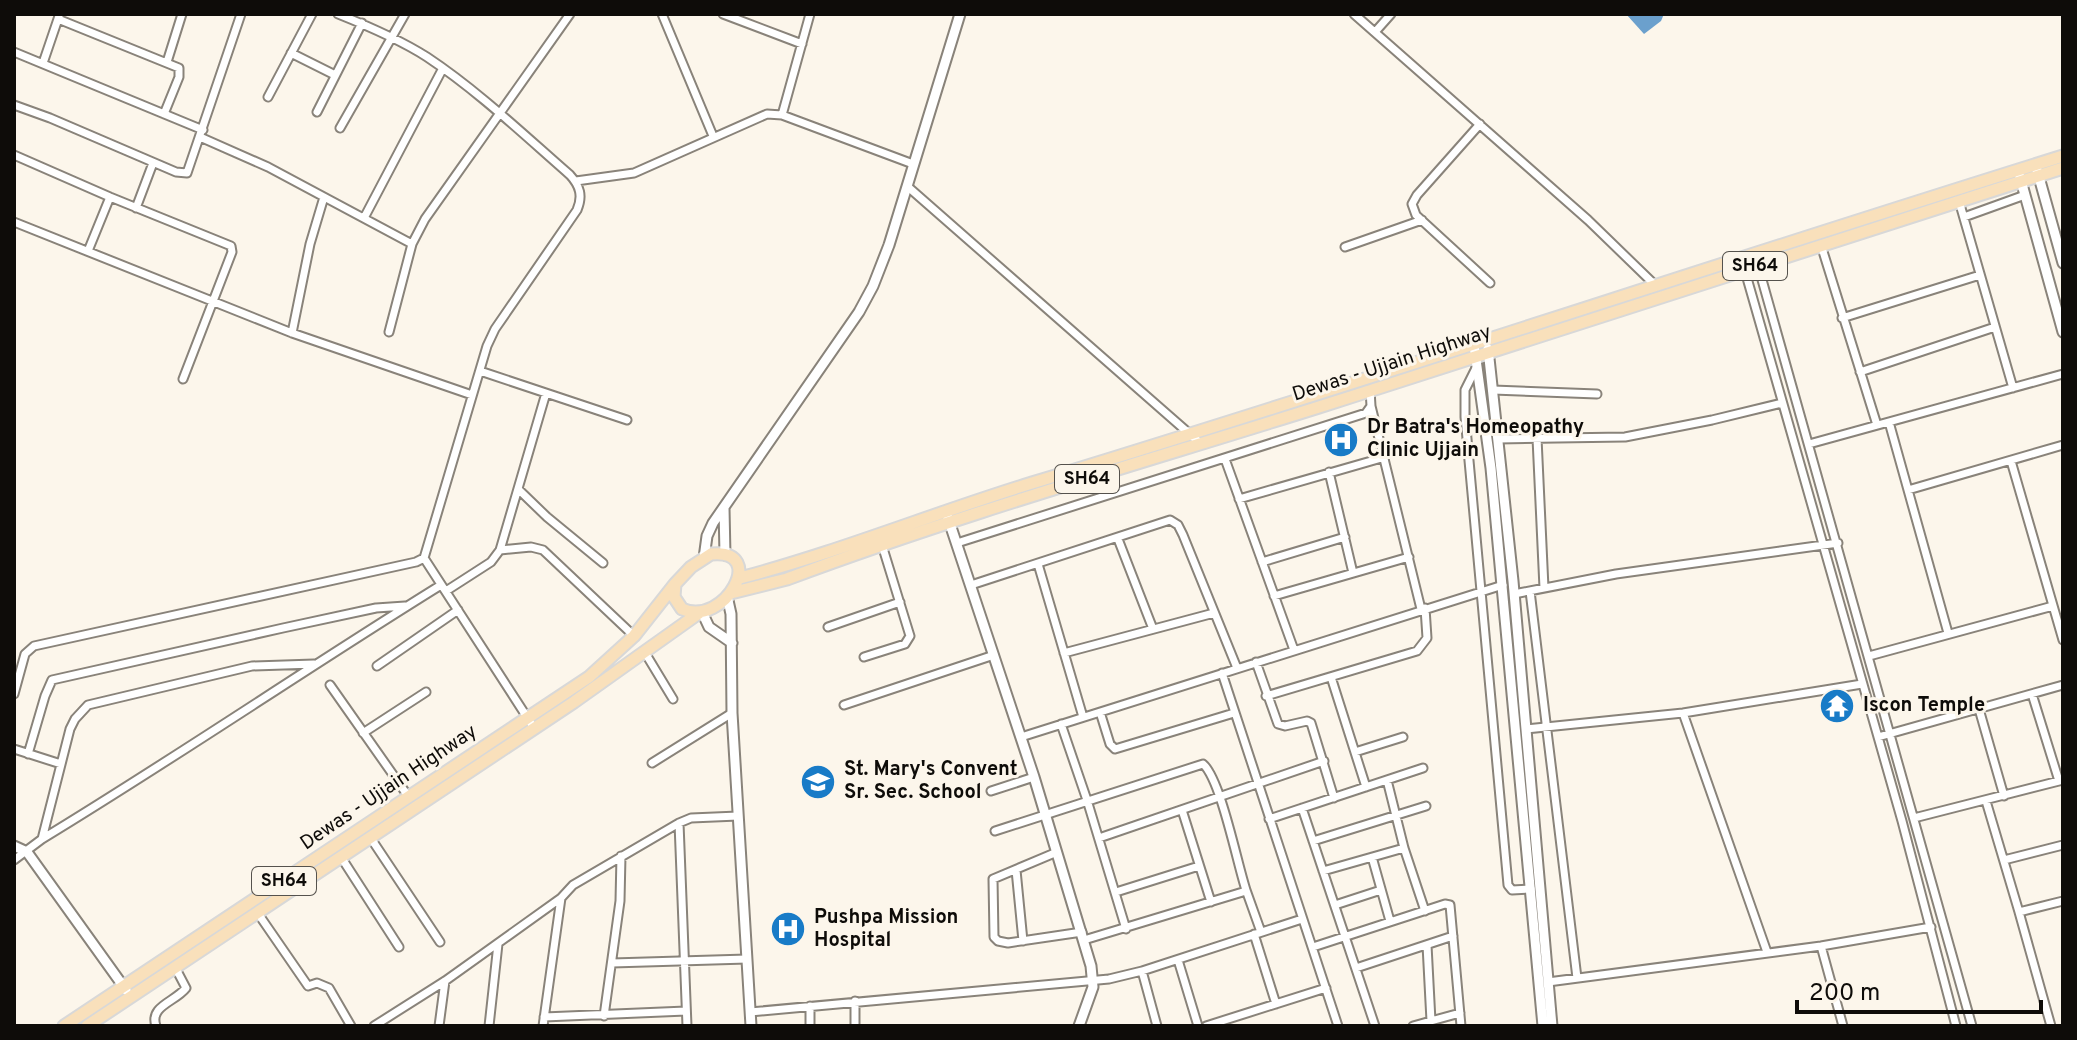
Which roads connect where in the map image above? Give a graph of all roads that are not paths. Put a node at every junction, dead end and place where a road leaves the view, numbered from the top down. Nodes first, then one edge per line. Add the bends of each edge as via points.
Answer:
1 (182, 14) edge
2 (241, 14) edge
3 (312, 14) edge
4 (405, 14) edge
5 (570, 14) edge
6 (662, 14) edge
7 (723, 14) edge
8 (756, 14) edge
9 (810, 14) edge
10 (960, 14) edge
11 (1354, 14) edge
12 (1391, 14) edge
13 (341, 15) edge
14 (59, 16) edge
15 (362, 23) junction
16 (752, 25) junction
17 (1375, 32) junction
18 (391, 37) junction
19 (802, 44) junction
20 (14, 52) edge
21 (291, 53) junction
22 (167, 62) junction
23 (43, 63) junction
24 (443, 68) junction
25 (335, 75) junction
26 (268, 97) dead end
27 (14, 105) edge
28 (317, 112) dead end
29 (164, 114) junction
30 (500, 114) junction
31 (782, 115) junction
32 (1480, 124) junction
33 (340, 128) dead end
34 (202, 134) junction
35 (713, 136) junction
36 (14, 155) edge
37 (2063, 156) edge
38 (153, 163) junction
39 (913, 164) junction
40 (2063, 168) edge
41 (2037, 170) junction
42 (2020, 175) junction
43 (576, 181) junction
44 (907, 186) junction
45 (2025, 195) junction
46 (110, 197) junction
47 (324, 197) junction
48 (1959, 201) junction
49 (136, 208) junction
50 (1964, 217) junction
51 (364, 218) junction
52 (1422, 220) junction
53 (14, 222) edge
54 (412, 244) junction
55 (1821, 245) junction
56 (1345, 247) dead end
57 (88, 251) junction
58 (1755, 252) junction
59 (1741, 257) junction
60 (2063, 263) edge
61 (1758, 265) junction
62 (1745, 269) junction
63 (1980, 275) junction
64 (1490, 283) dead end
65 (1655, 285) junction
66 (214, 303) junction
67 (1842, 318) junction
68 (1995, 327) junction
69 (1540, 330) junction
70 (389, 332) dead end
71 (2063, 332) edge
72 (292, 333) junction
73 (1480, 352) junction
74 (480, 371) junction
75 (1860, 372) junction
76 (2063, 374) edge
77 (183, 379) dead end
78 (2013, 388) junction
79 (1370, 390) junction
80 (1493, 390) junction
81 (546, 393) junction
82 (1597, 394) dead end
83 (472, 395) junction
84 (1782, 403) junction
85 (1371, 406) junction
86 (627, 420) dead end
87 (1889, 422) junction
88 (1877, 425) junction
89 (1189, 434) junction
90 (1537, 438) junction
91 (1498, 439) junction
92 (1200, 443) junction
93 (1809, 444) junction
94 (2063, 445) edge
95 (1385, 457) junction
96 (1225, 459) junction
97 (2011, 461) junction
98 (1329, 472) junction
99 (518, 489) junction
100 (1908, 490) junction
101 (1239, 499) junction
102 (724, 508) junction
103 (946, 511) junction
104 (950, 524) junction
105 (1345, 537) junction
106 (1118, 539) junction
107 (957, 543) junction
108 (1838, 543) junction
109 (882, 545) junction
110 (1824, 545) junction
111 (500, 550) junction
112 (725, 555) junction
113 (1409, 557) junction
114 (424, 558) junction
115 (704, 558) junction
116 (1262, 562) junction
117 (603, 563) dead end
118 (1038, 564) junction
119 (1353, 573) junction
120 (740, 578) junction
121 (1513, 581) junction
122 (675, 584) junction
123 (971, 585) junction
124 (1502, 585) junction
125 (444, 588) junction
126 (1544, 588) junction
127 (1481, 591) junction
128 (1530, 591) junction
129 (1514, 594) junction
130 (729, 595) junction
131 (1274, 596) junction
132 (900, 602) junction
133 (407, 606) junction
134 (2053, 606) junction
135 (1423, 608) junction
136 (458, 610) junction
137 (700, 612) junction
138 (1214, 613) junction
139 (828, 627) dead end
140 (1153, 629) junction
141 (1948, 633) junction
142 (634, 636) junction
143 (2063, 640) edge
144 (732, 643) junction
145 (1294, 650) junction
146 (644, 651) junction
147 (1064, 653) junction
148 (14, 654) edge
149 (25, 654) junction
150 (994, 655) junction
151 (1869, 656) junction
152 (864, 657) dead end
153 (1256, 662) junction
154 (314, 664) junction
155 (377, 666) dead end
156 (1237, 668) junction
157 (1222, 673) junction
158 (1331, 677) junction
159 (1862, 684) junction
160 (330, 685) dead end
161 (2063, 685) edge
162 (426, 692) dead end
163 (14, 694) edge
164 (2032, 694) junction
165 (1266, 696) junction
166 (673, 699) dead end
167 (844, 705) dead end
168 (1979, 709) junction
169 (1100, 712) junction
170 (732, 713) junction
171 (1234, 713) junction
172 (1683, 713) junction
173 (1083, 717) junction
174 (530, 722) junction
175 (1061, 724) junction
176 (1545, 727) junction
177 (1526, 729) junction
178 (363, 733) junction
179 (1891, 733) junction
180 (1021, 737) junction
181 (1403, 737) dead end
182 (1878, 737) junction
183 (14, 749) edge
184 (1355, 752) junction
185 (28, 754) junction
186 (1324, 761) junction
187 (652, 763) dead end
188 (61, 764) junction
189 (1423, 768) dead end
190 (1034, 777) junction
191 (1387, 780) junction
192 (2061, 781) edge
193 (1257, 784) junction
194 (1366, 787) junction
195 (991, 791) dead end
196 (408, 796) junction
197 (2004, 796) junction
198 (1219, 798) junction
199 (1334, 798) junction
200 (1087, 800) junction
201 (1986, 801) junction
202 (1426, 806) dead end
203 (1302, 808) junction
204 (1182, 810) junction
205 (1045, 813) junction
206 (1397, 815) junction
207 (738, 816) junction
208 (1914, 818) junction
209 (1269, 819) junction
210 (679, 823) junction
211 (995, 831) dead end
212 (370, 837) junction
213 (1099, 838) junction
214 (42, 839) junction
215 (1313, 841) junction
216 (2063, 845) edge
217 (14, 846) edge
218 (1404, 848) junction
219 (27, 852) junction
220 (1057, 852) junction
221 (621, 856) junction
222 (341, 857) junction
223 (1372, 857) junction
224 (14, 860) edge
225 (2004, 860) junction
226 (1199, 866) junction
227 (1016, 870) junction
228 (1535, 870) junction
229 (1323, 871) junction
230 (1531, 889) junction
231 (1381, 890) junction
232 (1246, 891) junction
233 (1116, 892) junction
234 (561, 898) junction
235 (2063, 901) edge
236 (1211, 902) junction
237 (1335, 905) junction
238 (1425, 911) junction
239 (257, 912) junction
240 (2019, 912) junction
241 (1302, 919) junction
242 (1390, 921) junction
243 (1931, 927) junction
244 (1126, 929) junction
245 (1258, 933) junction
246 (1345, 935) junction
247 (1083, 936) junction
248 (1453, 936) junction
249 (1023, 941) junction
250 (440, 942) dead end
251 (498, 944) junction
252 (1427, 945) junction
253 (1821, 946) junction
254 (399, 947) dead end
255 (1313, 947) junction
256 (1767, 952) junction
257 (747, 959) junction
258 (1178, 960) junction
259 (686, 961) junction
260 (612, 963) junction
261 (175, 967) junction
262 (1356, 968) junction
263 (1142, 971) junction
264 (1577, 978) junction
265 (1093, 980) junction
266 (445, 981) junction
267 (1548, 982) junction
268 (1326, 988) junction
269 (128, 992) junction
270 (855, 1001) junction
271 (1276, 1004) junction
272 (810, 1006) junction
273 (686, 1011) junction
274 (750, 1012) junction
275 (1460, 1013) junction
276 (604, 1016) junction
277 (544, 1017) junction
278 (1545, 1019) edge
279 (1431, 1021) junction
280 (64, 1026) edge
281 (87, 1026) edge
282 (156, 1026) edge
283 (351, 1026) edge
284 (374, 1026) edge
285 (439, 1026) edge
286 (489, 1026) edge
287 (543, 1026) edge
288 (687, 1026) edge
289 (751, 1026) edge
290 (810, 1026) edge
291 (855, 1026) edge
292 (1079, 1026) edge
293 (1157, 1026) edge
294 (1198, 1026) edge
295 (1206, 1026) edge
296 (1338, 1026) edge
297 (1375, 1026) edge
298 (1413, 1026) edge
299 (1461, 1026) edge
300 (1552, 1026) edge
301 (1843, 1026) edge
302 (1956, 1026) edge
303 (1972, 1026) edge
304 (2051, 1026) edge

1 - 22 street
2 - 34 street
3 - 21 street
4 - 18 street
5 - 30 street
6 - 35 street
7 - 16 street
8 - 16 street
9 - 19 street
10 - 39 street
11 - 17 street
12 - 17 street
13 - 15 street
14 - 22 street
14 - 23 street
15 - 18 street
15 - 25 street
16 - 19 street
17 - 32 street
18 - 24 street
18 - 33 street
19 - 31 street
20 - 23 street
21 - 25 street
21 - 26 street
22 - 29 street via 180,72
23 - 29 street
24 - 30 street
24 - 51 street
25 - 28 street
27 - 38 street
29 - 34 street
30 - 43 street
30 - 54 street
31 - 35 street via 767,114
31 - 39 street
32 - 52 street via 1414,199 1413,210
32 - 65 street
34 - 38 street via 187,173
34 - 47 street
35 - 43 street via 634,173
36 - 46 street
37 - 41 main road, Dewas - Ujjain Highway / SH64
38 - 49 street
39 - 44 street
40 - 41 main road, Dewas - Ujjain Highway / SH64
41 - 42 main road, Dewas - Ujjain Highway / SH64
41 - 60 street
42 - 45 street
42 - 48 main road, Dewas - Ujjain Highway / SH64
42 - 58 main road, Dewas - Ujjain Highway / SH64
43 - 74 street via 581,200 577,210 495,329
44 - 89 street
44 - 102 street via 885,255 859,312
45 - 50 street
45 - 71 street
46 - 49 street
46 - 57 street
47 - 51 street
47 - 72 street
48 - 50 street
48 - 55 main road, Dewas - Ujjain Highway / SH64
49 - 66 street via 231,246
50 - 63 street
51 - 54 street
52 - 56 street
52 - 64 street
53 - 57 street
54 - 70 street
55 - 61 main road, Dewas - Ujjain Highway / SH64
55 - 67 street
57 - 66 street
58 - 59 main road, Dewas - Ujjain Highway / SH64
58 - 61 street
59 - 62 street
59 - 65 main road, Dewas - Ujjain Highway / SH64
61 - 62 main road, Dewas - Ujjain Highway / SH64
61 - 93 street
62 - 69 main road, Dewas - Ujjain Highway / SH64
62 - 84 street
63 - 67 street
63 - 68 street
65 - 69 main road, Dewas - Ujjain Highway / SH64
66 - 72 street
66 - 77 street
67 - 75 street
68 - 75 street
68 - 78 street
69 - 73 main road, Dewas - Ujjain Highway / SH64
72 - 83 street
73 - 79 main road, Dewas - Ujjain Highway / SH64
73 - 80 street
73 - 89 main road, Dewas - Ujjain Highway / SH64
73 - 124 street
73 - 127 street via 1465,390 1465,417
74 - 81 street
74 - 83 street
75 - 88 street
76 - 78 street
78 - 87 street
79 - 85 street
79 - 92 main road, Dewas - Ujjain Highway / SH64
80 - 82 street
80 - 91 street
81 - 86 street
81 - 99 street
83 - 114 street
84 - 90 street via 1625,437
84 - 110 street
85 - 95 street
85 - 96 street via 1366,413
87 - 88 street
87 - 100 street
88 - 93 street
89 - 92 street
89 - 103 main road, Dewas - Ujjain Highway / SH64
90 - 91 street
90 - 126 street
91 - 121 street
92 - 104 main road, Dewas - Ujjain Highway / SH64
93 - 108 street
94 - 97 street
95 - 98 street
95 - 113 street
96 - 101 street
96 - 107 street
97 - 100 street
97 - 134 street
98 - 101 street
98 - 105 street
99 - 111 street
99 - 117 street
100 - 141 street
101 - 116 street
102 - 112 street
102 - 115 street via 707,536
103 - 104 street
103 - 120 main road, Dewas - Ujjain Highway / SH64
104 - 107 street
104 - 109 main road, Dewas - Ujjain Highway / SH64
105 - 116 street
105 - 119 street
106 - 118 street
106 - 138 street via 1174,522
106 - 140 street
107 - 123 street
108 - 110 street
108 - 151 street
109 - 130 main road, Dewas - Ujjain Highway / SH64
109 - 132 street
110 - 126 street
110 - 159 street
111 - 125 street via 491,562
111 - 142 street via 543,550
112 - 115 main road
112 - 120 main road via 737,565
113 - 119 street
113 - 135 street
114 - 125 street
114 - 149 street via 34,646
115 - 122 main road, Dewas - Ujjain Highway / SH64
116 - 131 street
118 - 123 street
118 - 147 street
119 - 131 street
120 - 130 main road, Dewas - Ujjain Highway / SH64
121 - 124 street
121 - 129 street
122 - 137 main road via 677,604
122 - 142 main road, Dewas - Ujjain Highway / SH64
123 - 150 street
124 - 127 street
124 - 228 street
125 - 133 street
125 - 136 street
126 - 128 street
127 - 135 street
127 - 230 street via 1508,887
128 - 129 street
128 - 176 street
129 - 177 street
130 - 137 main road, Dewas - Ujjain Highway / SH64
130 - 144 street
131 - 145 street
132 - 139 street
132 - 152 street via 908,641
133 - 154 street
133 - 185 street via 376,608 52,680
134 - 141 street
134 - 143 street
135 - 145 street
135 - 158 street via 1428,632 1421,649
136 - 155 street
136 - 174 street
137 - 144 street via 709,627
137 - 146 main road, Dewas - Ujjain Highway / SH64
138 - 140 street
138 - 156 street
140 - 147 street
141 - 151 street
142 - 174 main road, Dewas - Ujjain Highway / SH64
144 - 170 street
145 - 153 street
146 - 166 street
146 - 174 main road, Dewas - Ujjain Highway / SH64 via 611,677
147 - 173 street
148 - 149 street
149 - 163 street
150 - 167 street
150 - 180 street
151 - 179 street
153 - 156 street
153 - 165 street
154 - 188 street via 252,666 88,705 75,719
154 - 214 street
156 - 157 street
157 - 169 street
157 - 171 street
158 - 165 street
158 - 184 street
159 - 172 street
159 - 182 street
160 - 178 street
161 - 164 street
162 - 178 street
164 - 168 street
164 - 192 street
165 - 186 street via 1281,726 1311,723
168 - 179 street
168 - 197 street
169 - 171 street via 1115,749
169 - 173 street
170 - 187 street
170 - 207 street
171 - 193 street
172 - 176 street
172 - 256 street
173 - 175 street
174 - 196 main road, Dewas - Ujjain Highway / SH64
174 - 212 main road, Dewas - Ujjain Highway / SH64
175 - 180 street
175 - 200 street
176 - 177 street
176 - 264 street
177 - 228 street
178 - 196 street
179 - 182 street
179 - 208 street
180 - 190 street
181 - 184 street
182 - 243 street
183 - 185 street
184 - 194 street
185 - 188 street
186 - 193 street
186 - 199 street
188 - 214 street
189 - 191 street
190 - 195 street
190 - 205 street
191 - 194 street
191 - 206 street
192 - 197 street
193 - 198 street
193 - 209 street
194 - 199 street
196 - 269 main road, Dewas - Ujjain Highway / SH64
197 - 201 street
198 - 200 street via 1209,770 1199,764
198 - 204 street
198 - 232 street
199 - 203 street
200 - 205 street
200 - 213 street
201 - 208 street
201 - 225 street
202 - 206 street
203 - 209 street
203 - 215 street
204 - 213 street
204 - 226 street
205 - 211 street
205 - 220 street
206 - 215 street
206 - 218 street
207 - 210 street
207 - 257 street
208 - 303 street
209 - 241 street
210 - 221 street
210 - 259 street
212 - 222 main road, Dewas - Ujjain Highway / SH64
212 - 250 street
213 - 233 street
214 - 219 street
215 - 229 street
216 - 225 street
217 - 219 street
218 - 223 street
218 - 238 street
219 - 224 street
219 - 269 street
220 - 227 street
220 - 247 street
221 - 234 street via 585,876
221 - 260 street
222 - 239 main road, Dewas - Ujjain Highway / SH64
222 - 254 street
223 - 229 street
223 - 231 street
225 - 240 street
226 - 233 street
226 - 236 street
227 - 249 street
227 - 249 street via 993,879 993,933 1002,943
228 - 230 street
228 - 267 street
229 - 237 street
230 - 278 street
231 - 237 street
231 - 242 street
232 - 236 street
232 - 245 street
233 - 244 street
234 - 251 street
234 - 277 street
235 - 240 street
236 - 244 street
237 - 246 street
238 - 242 street
238 - 248 street via 1450,905
239 - 261 main road, Dewas - Ujjain Highway / SH64
239 - 283 street via 308,986 329,988
240 - 304 street
241 - 245 street
241 - 255 street
242 - 246 street
243 - 253 street
243 - 302 street
244 - 247 street
245 - 258 street
245 - 271 street
246 - 255 street
246 - 262 street
247 - 249 street
247 - 265 street
248 - 252 street
248 - 275 street
251 - 266 street
251 - 286 street
252 - 262 street
252 - 279 street
253 - 256 street
253 - 301 street
255 - 268 street
256 - 264 street
257 - 259 street
257 - 274 street
258 - 263 street
258 - 294 street
259 - 260 street
259 - 273 street
260 - 276 street
261 - 269 main road, Dewas - Ujjain Highway / SH64
261 - 282 street via 186,988 156,1011
262 - 297 street
263 - 265 street
263 - 293 street
264 - 267 street
265 - 270 street
265 - 292 street
266 - 284 street
266 - 285 street
267 - 278 street
268 - 271 street
268 - 296 street
269 - 280 main road, Dewas - Ujjain Highway / SH64
269 - 281 main road, Dewas - Ujjain Highway / SH64
270 - 272 street
270 - 291 street
271 - 295 street
272 - 274 street
272 - 290 street
273 - 276 street
273 - 288 street
274 - 289 street
275 - 279 street
275 - 299 street
276 - 277 street
277 - 287 street
278 - 300 street
279 - 298 street

